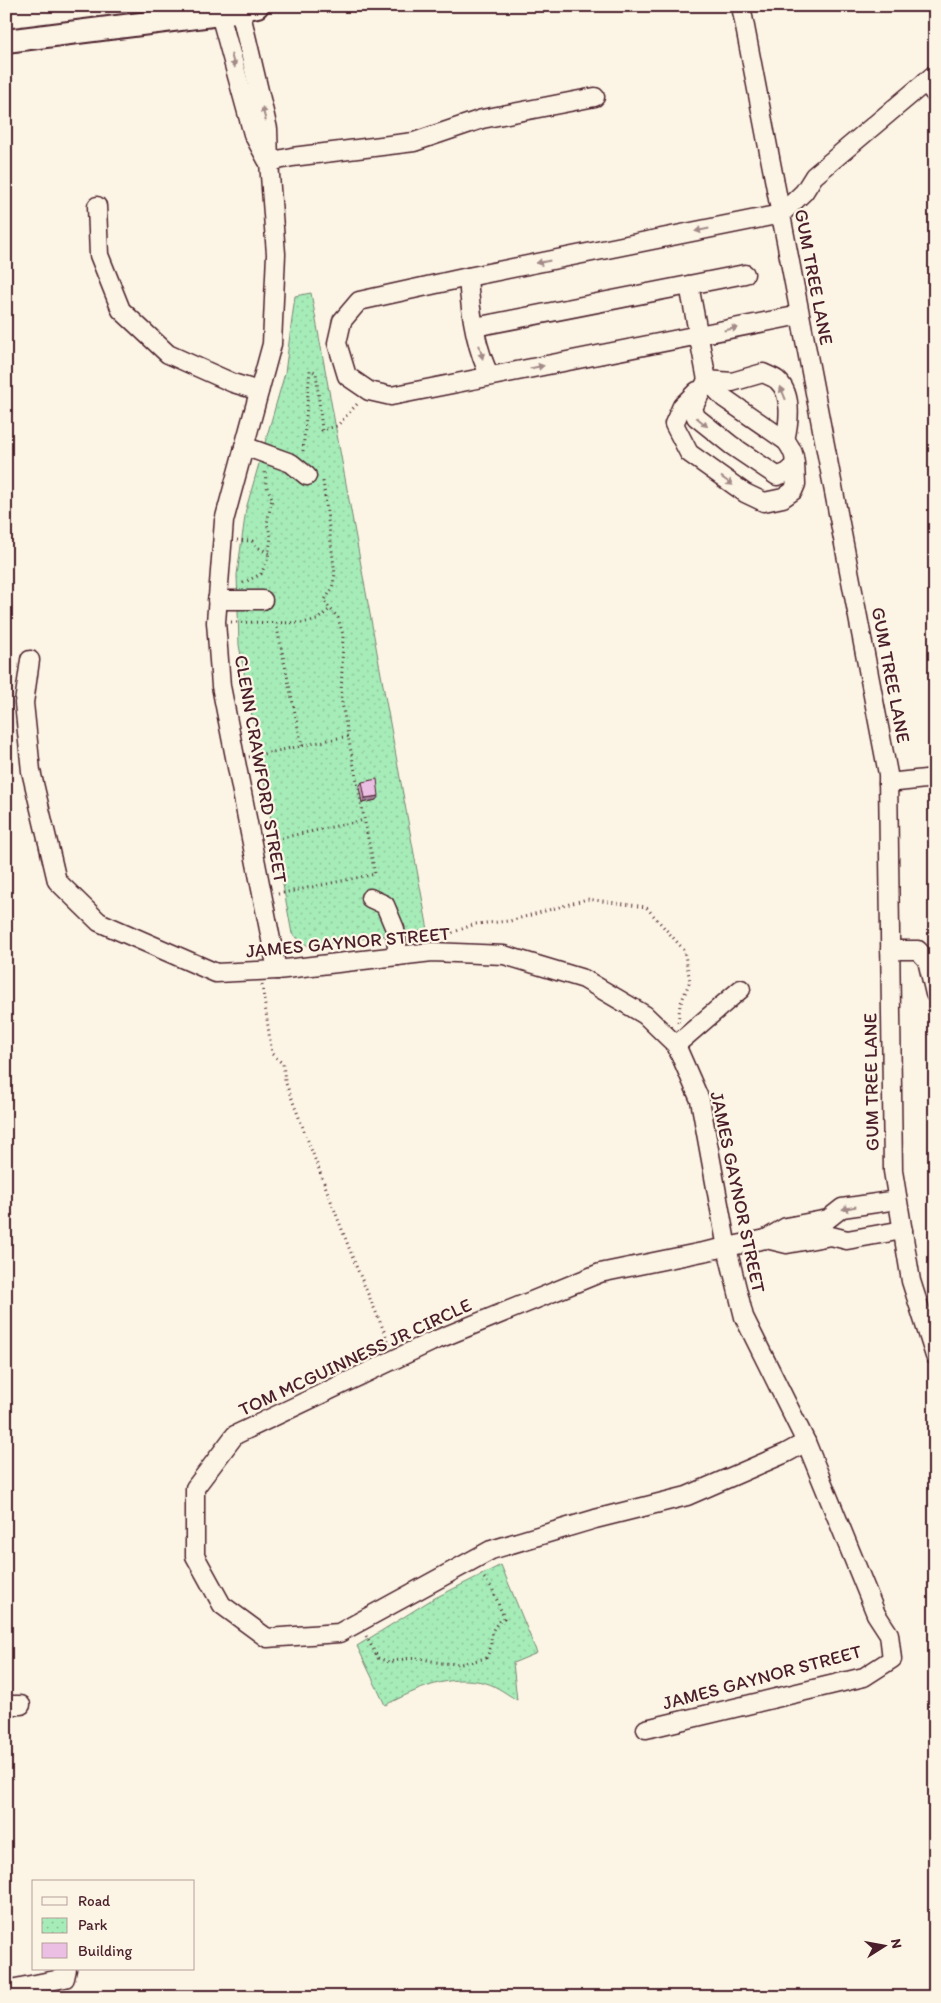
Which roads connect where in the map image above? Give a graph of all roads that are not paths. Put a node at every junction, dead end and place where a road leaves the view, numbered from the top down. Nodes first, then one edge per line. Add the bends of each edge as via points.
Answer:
1 (741, 6) edge
2 (239, 10) edge
3 (6, 41) edge
4 (931, 84) edge
5 (595, 97) dead end
6 (269, 162) junction
7 (97, 206) dead end
8 (781, 214) junction
9 (746, 274) dead end
10 (468, 276) junction
11 (688, 285) junction
12 (800, 315) junction
13 (475, 327) junction
14 (699, 335) junction
15 (490, 376) junction
16 (708, 380) junction
17 (259, 391) junction
18 (785, 440) junction
19 (244, 446) junction
20 (795, 463) junction
21 (315, 475) road end
22 (217, 600) junction
23 (263, 600) dead end
24 (30, 660) dead end
25 (935, 778) edge
26 (888, 783) junction
27 (370, 898) dead end
28 (890, 950) junction
29 (398, 956) junction
30 (268, 970) junction
31 (741, 989) dead end
32 (935, 994) edge
33 (676, 1045) junction
34 (898, 1200) junction
35 (829, 1227) junction
36 (903, 1230) junction
37 (727, 1248) junction
38 (935, 1356) edge
39 (806, 1442) junction
40 (646, 1729) dead end
41 (67, 1970) edge
42 (6, 1990) edge

1 - 8 street, GUM TREE LANE
2 - 3 main road
2 - 6 street, CLENN CRAWFORD STREET via 252,134
4 - 8 street via 814,176 804,192
5 - 6 street via 482,119 414,142
6 - 17 street, CLENN CRAWFORD STREET via 276,254 272,344
7 - 17 street via 99,255 121,310 168,354
8 -> 10 street
8 - 12 street, GUM TREE LANE
9 - 11 street
10 - 13 street
10 - 15 street via 359,301 342,321 337,343 347,376 369,391 391,396
11 - 13 street
11 - 14 street
14 -> 12 street
12 - 26 street, GUM TREE LANE
13 -> 15 street via 484,365
15 -> 14 street
14 - 16 street
16 - 18 street via 724,398
18 -> 16 street via 790,420 786,396 778,381 763,373 732,382
16 -> 20 street via 693,408 696,417 777,476 790,471
16 -> 20 street via 682,406 674,424 689,453 744,493 764,502 783,498 793,491
17 - 19 street, CLENN CRAWFORD STREET
18 - 20 street
19 - 21 street via 291,462
19 - 22 street, CLENN CRAWFORD STREET via 224,521
22 - 23 street
22 - 30 street, CLENN CRAWFORD STREET via 221,686 262,897
24 - 30 street, JAMES GAYNOR STREET via 24,703 31,771 56,881 99,922 216,973
25 - 26 street
26 - 28 street, GUM TREE LANE
27 - 29 street via 385,905 395,929
28 - 32 street via 918,950 927,960
28 - 34 street, GUM TREE LANE via 893,1171
29 - 30 street, JAMES GAYNOR STREET
29 - 33 street, JAMES GAYNOR STREET via 432,952 504,955 584,978 644,1015
31 - 33 street
33 - 37 street, JAMES GAYNOR STREET via 700,1100
34 -> 35 street, TOM MCGUINNESS JR CIRCLE via 842,1208
34 - 36 street, GUM TREE LANE
35 - 36 street, TOM MCGUINNESS JR CIRCLE via 847,1240
35 - 37 street, TOM MCGUINNESS JR CIRCLE via 787,1244 766,1239
36 - 38 street, GUM TREE LANE via 912,1280
37 - 39 street, JAMES GAYNOR STREET via 744,1317
37 - 39 street, TOM MCGUINNESS JR CIRCLE via 600,1273 431,1342 235,1435 195,1488 194,1556 222,1605 267,1638 339,1633 491,1550 687,1496
39 - 40 street, JAMES GAYNOR STREET via 876,1614 889,1634 892,1659 864,1677
41 - 42 street via 65,1978

